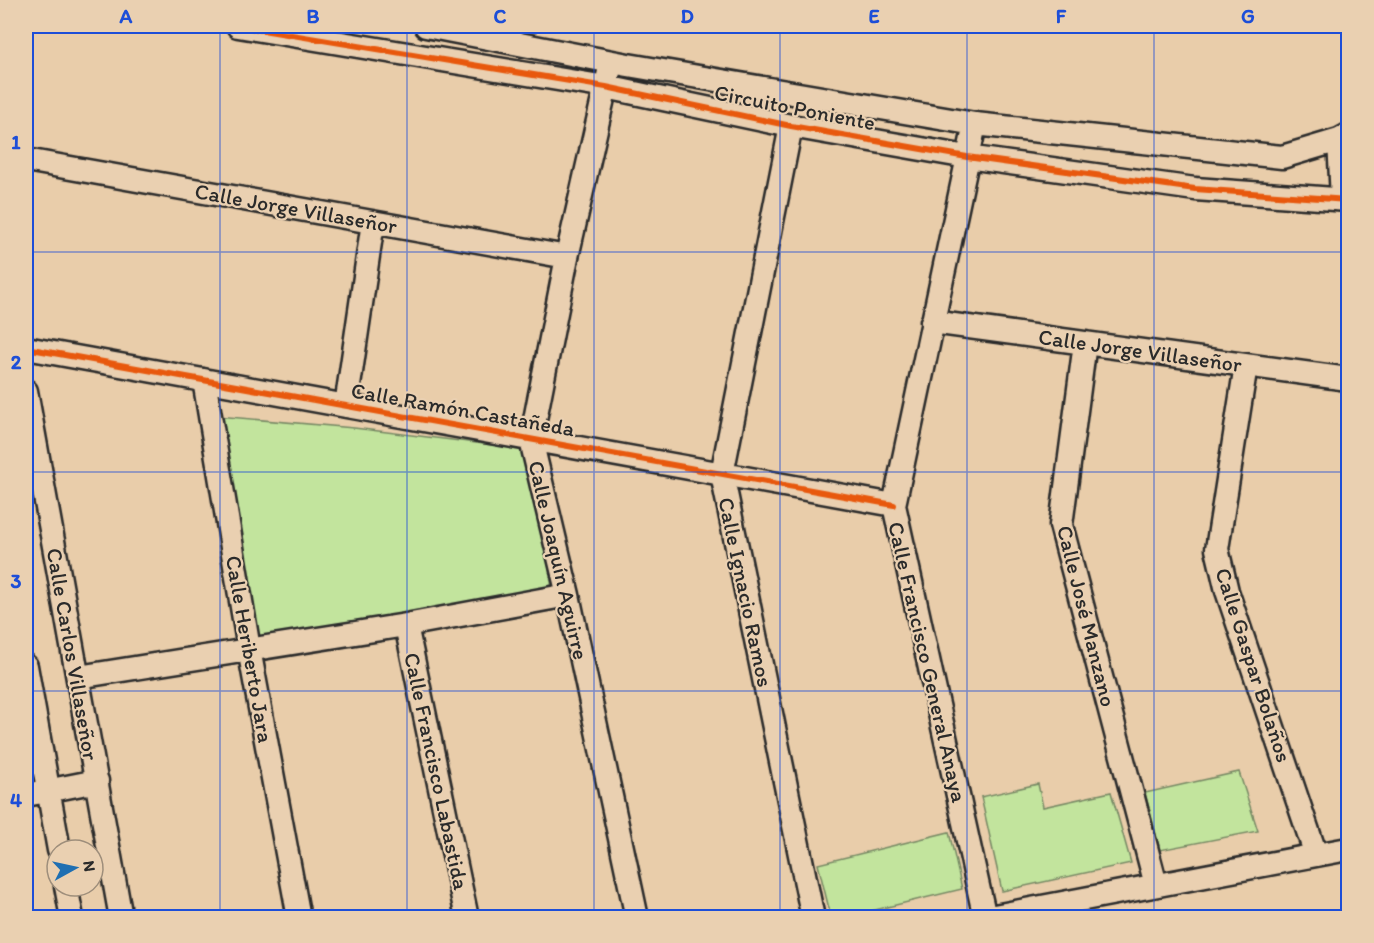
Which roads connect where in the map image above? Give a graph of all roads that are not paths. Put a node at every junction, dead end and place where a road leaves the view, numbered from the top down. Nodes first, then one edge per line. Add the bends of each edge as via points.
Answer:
1 (238, 26) edge
2 (426, 26) edge
3 (611, 62) junction
4 (606, 87) junction
5 (975, 124) junction
6 (791, 126) junction
7 (1344, 137) edge
8 (968, 157) junction
9 (26, 160) edge
10 (1345, 200) edge
11 (373, 222) junction
12 (567, 257) junction
13 (932, 322) junction
14 (1086, 343) junction
15 (26, 348) edge
16 (1246, 365) junction
17 (1348, 379) edge
18 (204, 380) junction
19 (26, 391) edge
20 (346, 406) junction
21 (531, 440) junction
22 (722, 474) junction
23 (894, 505) junction
24 (568, 595) junction
25 (406, 625) junction
26 (249, 649) junction
27 (26, 666) edge
28 (78, 677) junction
29 (32, 727) edge
30 (97, 782) junction
31 (37, 793) edge
32 (54, 838) edge
33 (1348, 849) edge
34 (1316, 855) junction
35 (1156, 885) junction
36 (68, 898) edge
37 (72, 918) edge
38 (121, 918) edge
39 (299, 918) edge
40 (467, 918) edge
41 (637, 918) edge
42 (813, 918) edge
43 (985, 918) edge

1 - 4 street, Circuito Poniente
2 - 3 street, Circuito Poniente
3 - 4 street, Calle Joaquín Aguirre
3 - 5 street, Circuito Poniente
4 - 6 street, Circuito Poniente
4 - 12 street, Calle Joaquín Aguirre
5 - 7 street, Circuito Poniente via 1282,157
5 - 8 street, Calle Francisco General Anaya
6 - 8 street, Circuito Poniente
6 - 22 street, Calle Ignacio Ramos
7 - 10 street
8 - 10 street, Circuito Poniente via 1195,189
8 - 13 street, Calle Francisco General Anaya
9 - 11 street, Calle Jorge Villaseñor
11 - 12 street, Calle Jorge Villaseñor
11 - 20 street
12 - 21 street, Calle Joaquín Aguirre
13 - 14 street, Calle Jorge Villaseñor
13 - 23 street, Calle Francisco General Anaya
14 - 16 street, Calle Jorge Villaseñor
14 - 35 street, Calle José Manzano via 1061,525
15 - 18 street, Calle Ramón Castañeda
16 - 17 street, Calle Jorge Villaseñor
16 - 34 street, Calle Gaspar Bolaños via 1218,549 1227,591
18 - 20 street, Calle Ramón Castañeda
18 - 26 street, Calle Heriberto Jara
19 - 28 street, Calle Carlos Villaseñor
20 - 21 street, Calle Ramón Castañeda
21 - 22 street, Calle Ramón Castañeda
21 - 24 street, Calle Joaquín Aguirre
22 - 23 street, Calle Ramón Castañeda
22 - 42 street, Calle Ignacio Ramos
23 - 43 street, Calle Francisco General Anaya
24 - 25 street
24 - 41 street, Calle Joaquín Aguirre
25 - 26 street
25 - 40 street, Calle Francisco Labastida
26 - 28 street
26 - 39 street, Calle Heriberto Jara
27 - 29 street
28 - 30 street, Calle Carlos Villaseñor
29 - 31 street
30 - 31 street
30 - 38 street, Calle Carlos Villaseñor
31 - 32 street
33 - 34 street
34 - 35 street
35 - 43 street
36 - 37 street

